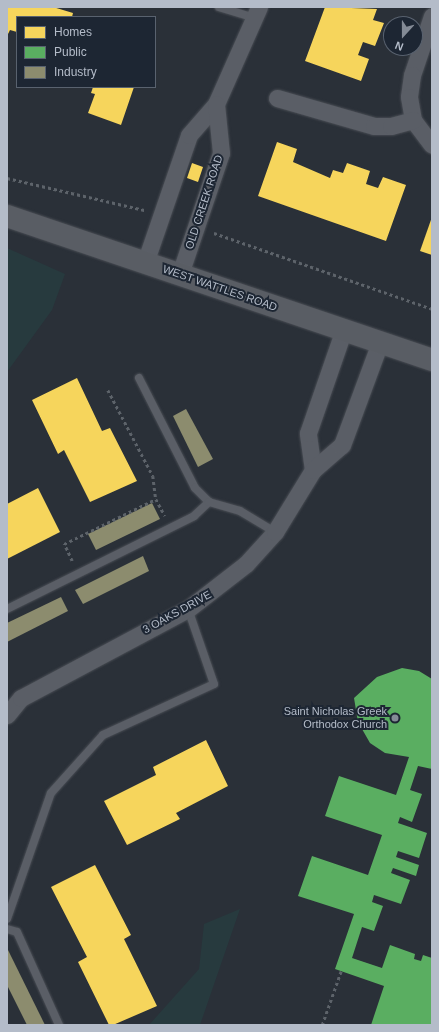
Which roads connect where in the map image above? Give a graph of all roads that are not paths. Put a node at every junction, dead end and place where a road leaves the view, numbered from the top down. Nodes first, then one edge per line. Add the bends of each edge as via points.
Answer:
1 (219, 7) edge
2 (256, 12) edge
3 (432, 16) edge
4 (277, 98) dead end
5 (216, 104) junction
6 (413, 120) junction
7 (432, 144) edge
8 (7, 216) edge
9 (145, 263) junction
10 (180, 274) junction
11 (344, 329) junction
12 (380, 342) junction
13 (432, 360) edge
14 (139, 378) dead end
15 (313, 470) junction
16 (209, 502) junction
17 (275, 532) junction
18 (7, 609) edge
19 (188, 609) junction
20 (7, 716) edge
21 (7, 919) edge
22 (7, 929) edge
23 (59, 1025) edge

1 - 2 lane
2 - 5 street, OLD CREEK ROAD
3 - 6 street via 409,86
4 - 6 street via 374,126 392,126
5 - 9 street, OLD CREEK ROAD via 189,135
5 - 10 street, OLD CREEK ROAD via 221,153
6 - 7 street
8 - 9 street, WEST WATTLES ROAD
9 - 10 street, WEST WATTLES ROAD
10 - 11 street, WEST WATTLES ROAD
11 - 12 street, WEST WATTLES ROAD
11 - 15 street via 308,433
12 - 13 street, WEST WATTLES ROAD
12 - 15 street, 3 OAKS DRIVE via 342,445
14 - 16 lane via 195,488
15 - 17 street, 3 OAKS DRIVE
16 - 17 lane via 240,511
16 - 18 lane via 194,516
17 - 19 street, 3 OAKS DRIVE via 223,585
19 - 20 street, 3 OAKS DRIVE via 39,687 21,698
19 - 21 lane via 214,684 103,735 51,793
22 - 23 lane via 17,932

